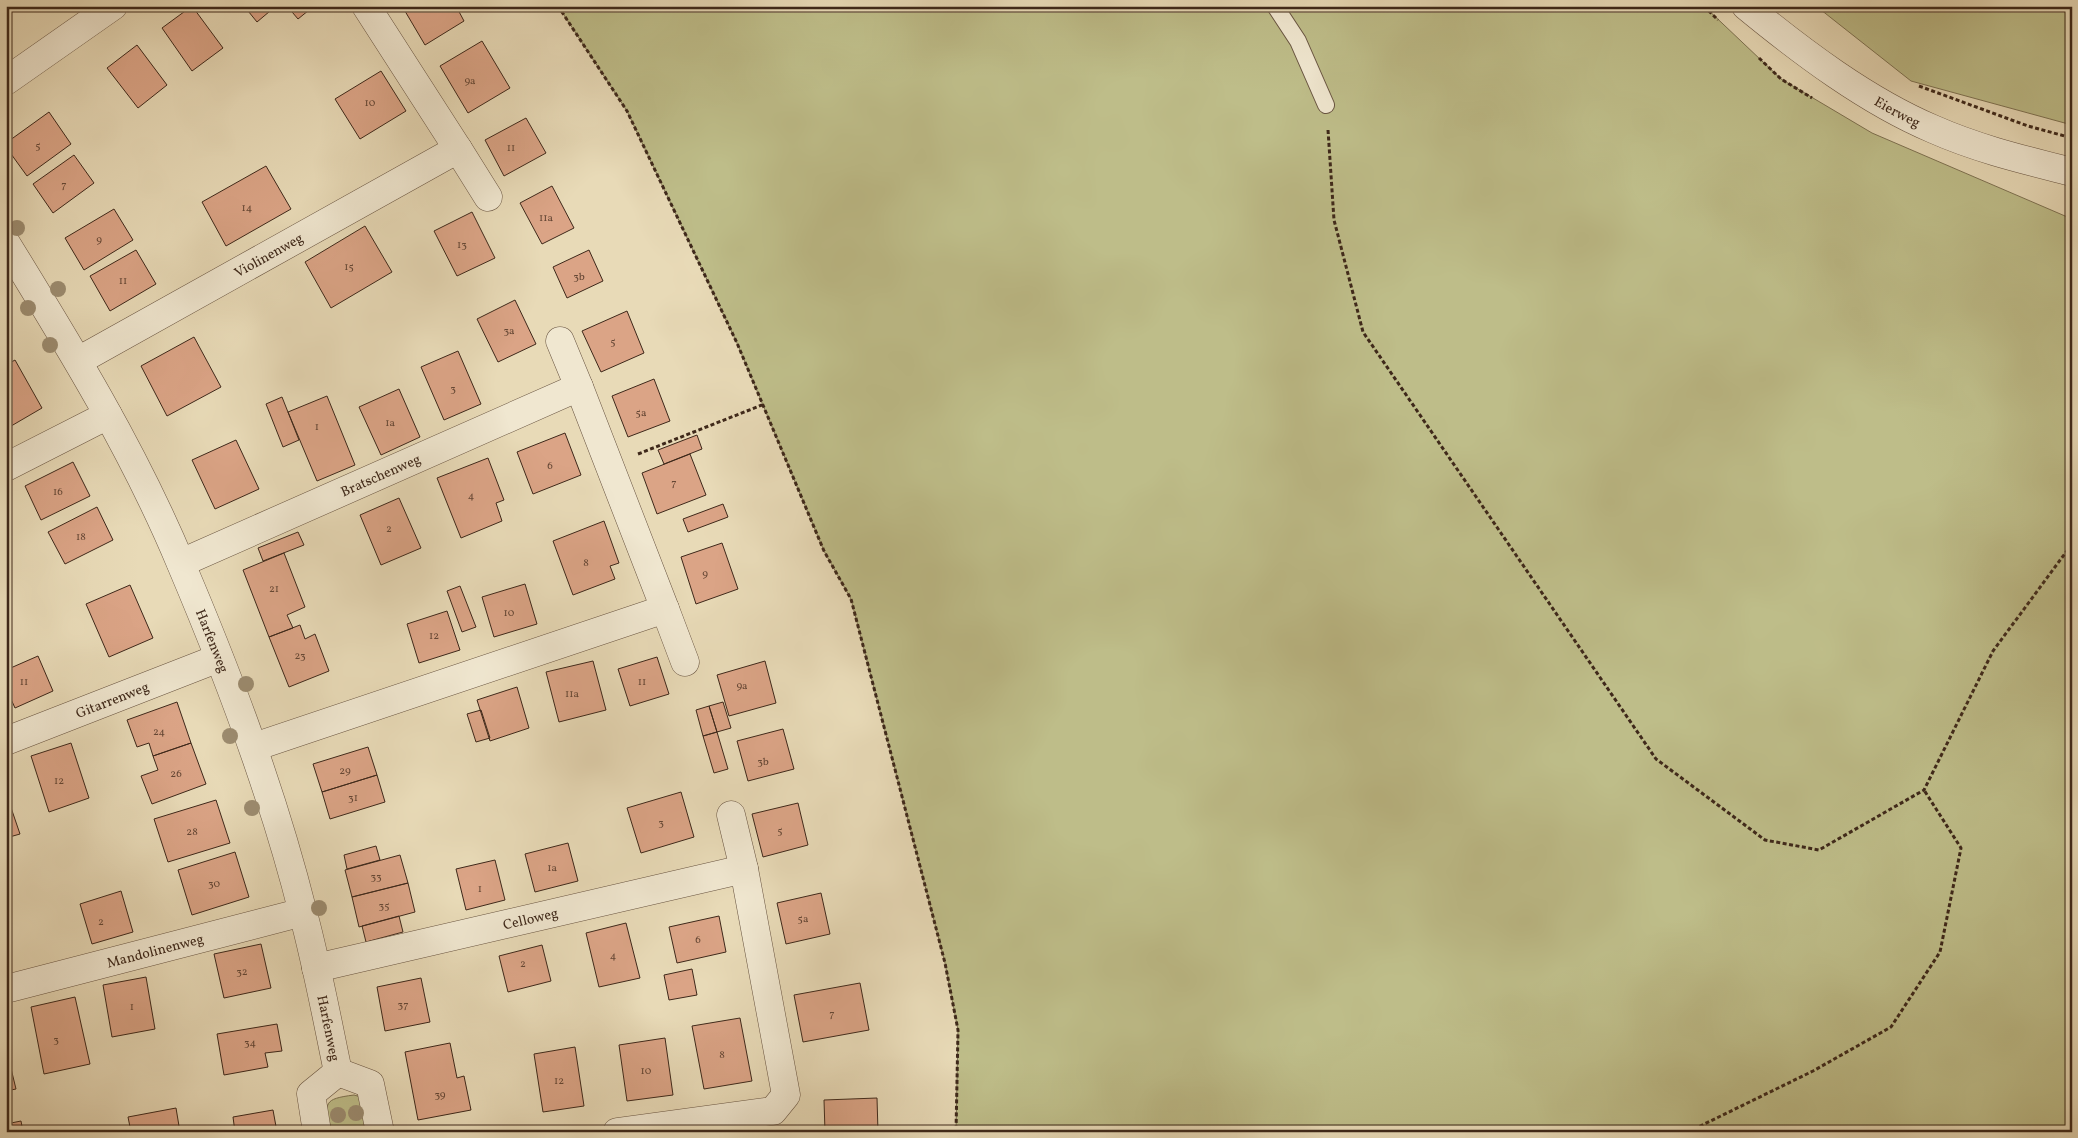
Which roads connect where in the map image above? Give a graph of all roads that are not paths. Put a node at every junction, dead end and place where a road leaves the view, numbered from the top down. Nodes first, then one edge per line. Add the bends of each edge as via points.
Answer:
1 (113, 6) edge
2 (366, 6) edge
3 (1275, 6) edge
4 (1746, 6) edge
5 (6, 82) edge
6 (1326, 105) road end
7 (458, 148) junction
8 (2072, 172) edge
9 (488, 197) dead end
10 (6, 243) edge
11 (560, 341) dead end
12 (78, 361) junction
13 (579, 387) junction
14 (108, 415) junction
15 (6, 467) edge
16 (181, 563) junction
17 (666, 609) junction
18 (219, 658) junction
19 (685, 662) dead end
20 (6, 741) edge
21 (254, 747) junction
22 (731, 815) dead end
23 (744, 870) junction
24 (303, 912) junction
25 (316, 968) junction
26 (6, 989) edge
27 (338, 1072) junction
28 (317, 1132) edge
29 (380, 1132) edge
30 (617, 1132) edge

1 - 5 street
2 - 7 street
3 - 6 lane via 1298,41
4 - 8 street, Eierweg via 1792,44 1866,94 1933,129 2002,155
7 - 9 street
7 - 12 street, Violinenweg
10 - 12 street, Harfenweg
11 - 13 street
12 - 14 street, Harfenweg
13 - 16 street, Bratschenweg
13 - 17 street
14 - 15 street
14 - 16 street, Harfenweg
16 - 18 street, Harfenweg
17 - 19 street
17 - 21 street
18 - 20 street, Gitarrenweg
18 - 21 street, Harfenweg
21 - 24 street, Harfenweg
22 - 23 street
23 - 25 street, Celloweg
23 - 30 street via 786,1095 773,1111
24 - 25 street, Harfenweg
24 - 26 street, Mandolinenweg
25 - 27 street, Harfenweg
27 - 28 street, Harfenweg via 311,1094
27 - 29 street, Harfenweg via 370,1084

